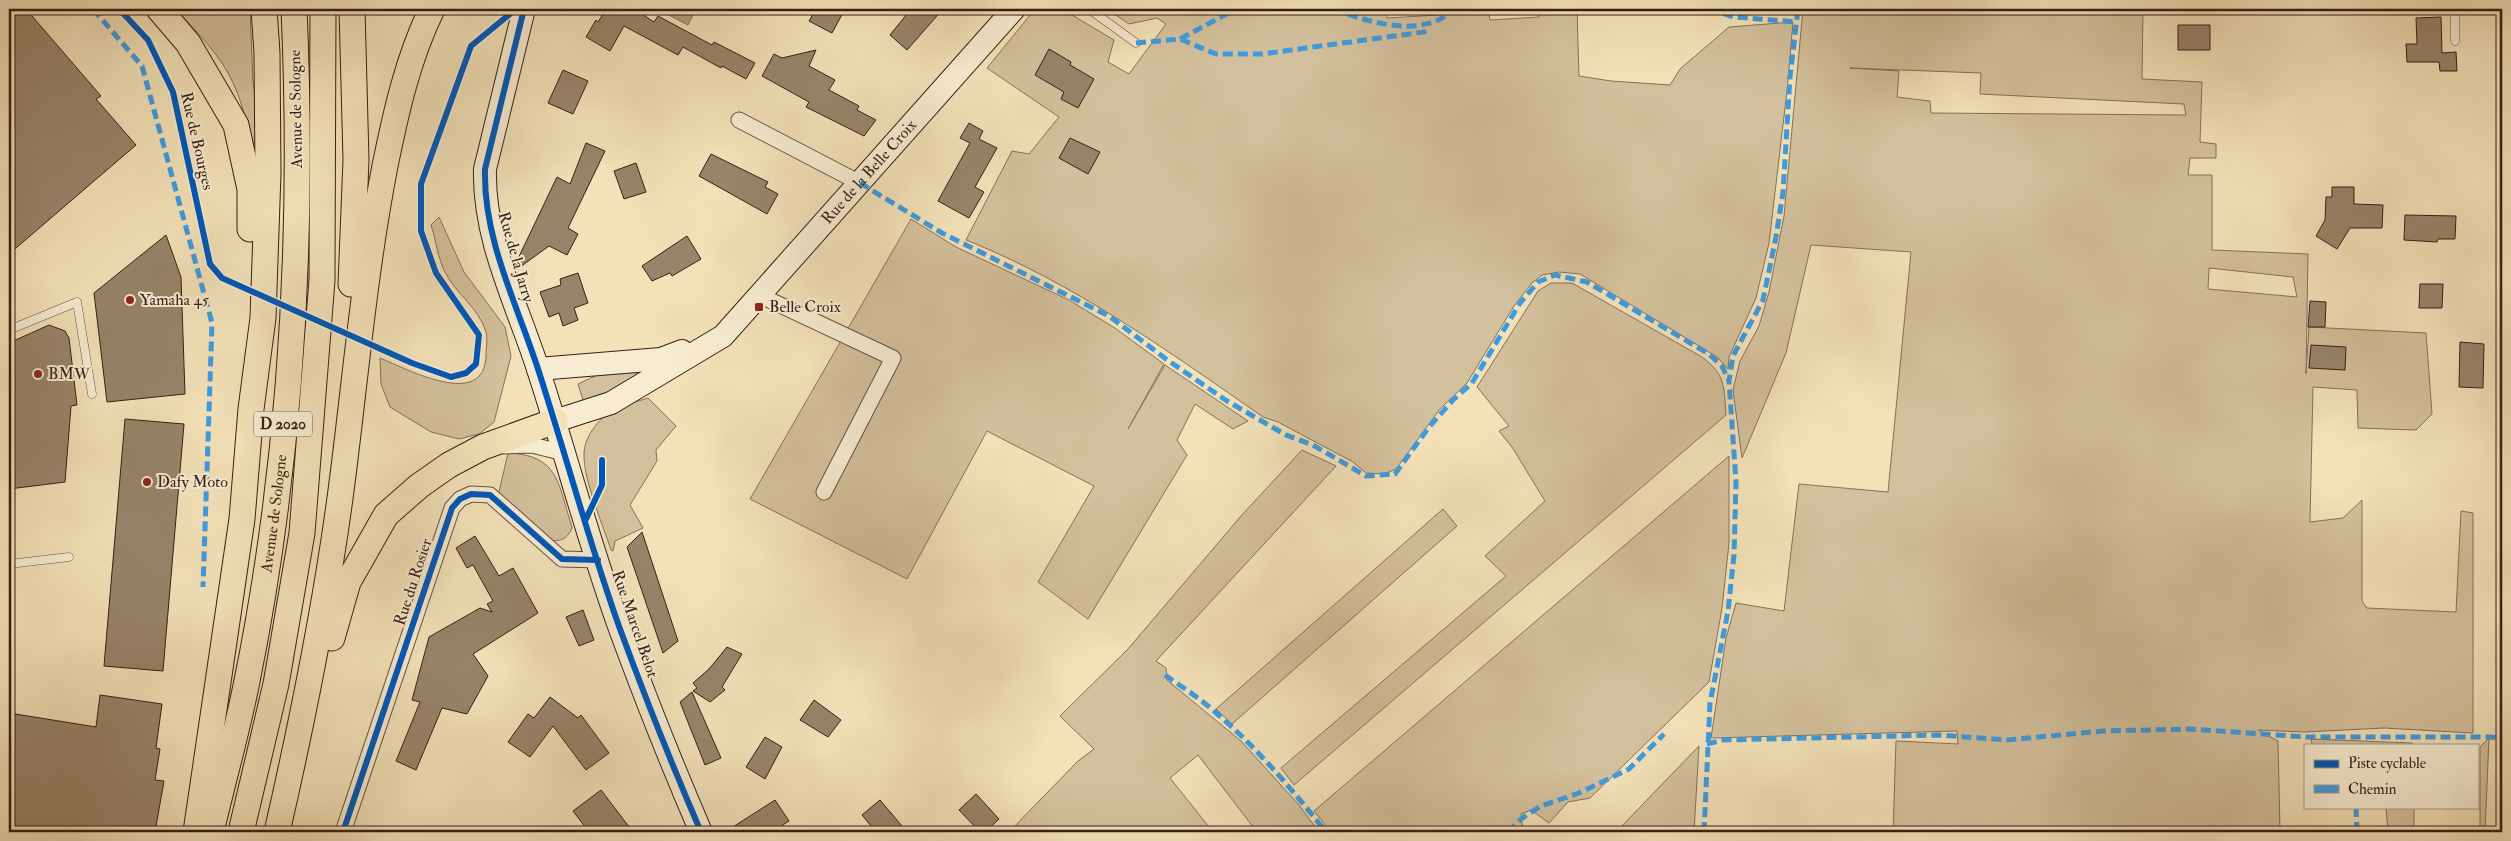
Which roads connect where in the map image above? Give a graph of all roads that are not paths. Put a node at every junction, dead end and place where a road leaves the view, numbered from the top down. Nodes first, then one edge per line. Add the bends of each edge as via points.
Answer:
1 (159, 9) edge
2 (264, 9) edge
3 (294, 9) edge
4 (323, 9) edge
5 (352, 9) edge
6 (432, 9) edge
7 (524, 9) edge
8 (1014, 9) edge
9 (1089, 9) edge
10 (2455, 9) edge
11 (2455, 41) dead end
12 (1136, 43) dead end
13 (739, 120) dead end
14 (860, 183) junction
15 (759, 295) junction
16 (9, 330) edge
17 (723, 336) junction
18 (538, 369) junction
19 (92, 394) dead end
20 (251, 409) junction
21 (554, 421) junction
22 (482, 447) junction
23 (564, 453) junction
24 (343, 476) junction
25 (824, 492) dead end
26 (70, 557) dead end
27 (598, 560) junction
28 (9, 564) edge
29 (196, 832) edge
30 (211, 832) edge
31 (241, 832) edge
32 (278, 832) edge
33 (343, 832) edge
34 (701, 832) edge

1 - 20 main road via 188,43 236,125 250,189
2 - 20 main road via 268,173 263,318
3 - 30 main road, Avenue de Sologne / D 2020 via 298,160 293,335 267,560 246,686
4 - 31 main road, Avenue de Sologne / D 2020 via 322,280 302,533 276,684
5 - 24 main road via 356,160
6 - 24 main road via 416,42 394,124 378,204 362,298
7 - 18 main road, Rue de la Jarry via 485,169 485,190 490,226
8 - 14 main road, Rue de la Belle Croix
9 - 12 lane
10 - 11 lane
13 - 14 street
14 - 15 main road, Rue de la Belle Croix
15 - 17 main road, Rue de la Belle Croix
15 - 25 street via 893,358
16 - 19 lane via 77,302
17 - 18 main road, Rue de la Belle Croix via 661,359
17 - 21 main road, Rue de la Belle Croix via 611,403
18 - 21 main road, Rue de la Jarry
20 - 29 main road via 242,519
21 - 22 main road
21 - 23 main road, Rue Marcel Belot
22 - 23 street via 532,445
22 - 32 main road via 432,476 386,515 348,582
23 - 27 main road, Rue Marcel Belot
24 - 32 main road via 326,591
26 - 28 lane
27 - 33 street, Rue du Rosier via 562,559 490,495 471,494 460,499 452,508
27 - 34 main road, Rue Marcel Belot via 623,636

